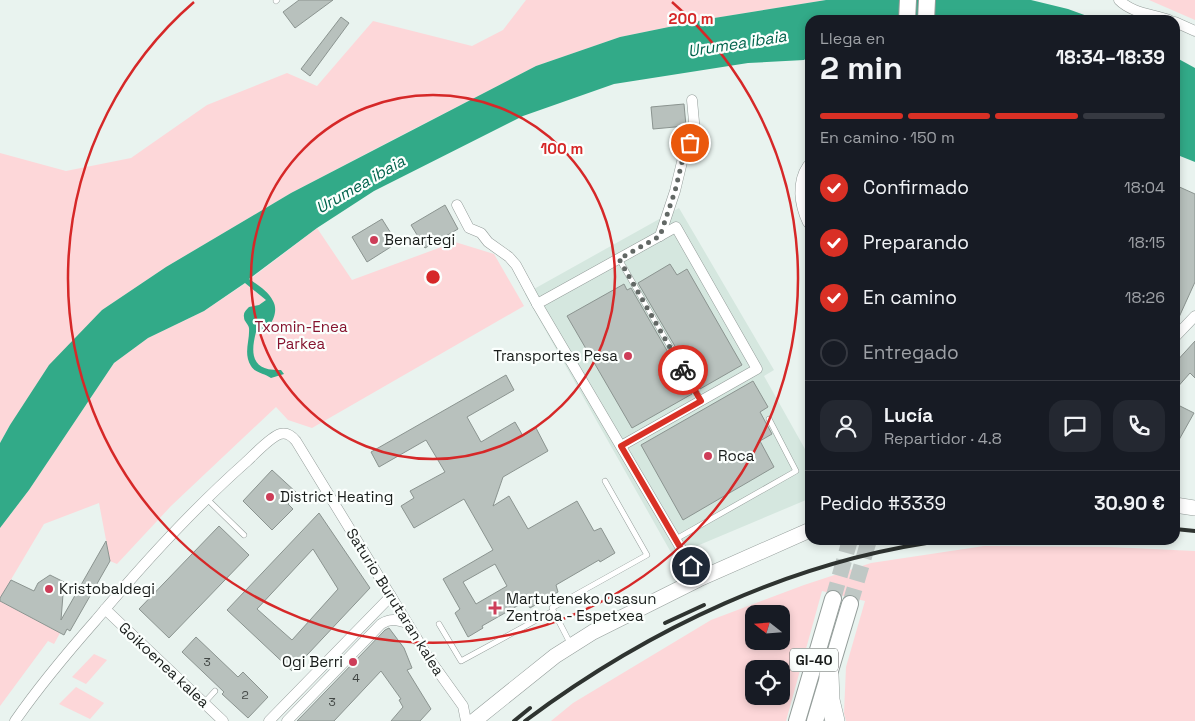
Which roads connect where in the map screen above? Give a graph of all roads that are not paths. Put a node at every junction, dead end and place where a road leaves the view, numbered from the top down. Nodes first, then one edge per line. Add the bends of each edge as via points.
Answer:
1 (908, 0) edge
2 (927, 0) edge
3 (1119, 0) edge
4 (907, 15) edge
5 (926, 15) edge
6 (1153, 15) edge
7 (1180, 24) edge
8 (1195, 31) edge
9 (692, 100) dead end
10 (805, 178) edge
11 (457, 205) dead end
12 (805, 208) edge
13 (660, 236) junction
14 (619, 259) junction
15 (538, 304) junction
16 (1195, 316) edge
17 (1180, 332) edge
18 (701, 401) junction
19 (769, 419) dead end
20 (621, 446) junction
21 (605, 481) dead end
22 (207, 499) junction
23 (1180, 506) edge
24 (1195, 508) edge
25 (805, 529) edge
26 (805, 532) edge
27 (244, 536) dead end
28 (794, 536) junction
29 (676, 539) junction
30 (699, 579) junction
31 (391, 596) junction
32 (832, 599) tunnel mouth
33 (850, 604) tunnel mouth
34 (105, 609) junction
35 (553, 611) junction
36 (407, 623) junction
37 (439, 624) dead end
38 (572, 646) junction
39 (829, 674) junction
40 (215, 691) dead end
41 (204, 703) junction
42 (463, 706) junction
43 (480, 716) edge
44 (15, 721) edge
45 (223, 721) edge
46 (269, 721) edge
47 (287, 721) edge
48 (466, 721) edge
49 (797, 721) edge
50 (816, 721) edge
51 (835, 721) edge

1 - 4 main road
2 - 5 main road
3 - 6 street via 1125,6
7 - 8 street
9 - 13 street via 695,133 682,162
10 - 12 main road
11 - 15 street via 469,228 481,233 488,242 509,256
13 - 14 street
13 - 18 street via 676,227 757,369
14 - 15 street
14 - 18 lane
15 - 20 street
16 - 17 street
18 - 20 street
19 - 29 lane via 796,471
20 - 29 street
21 - 35 lane via 647,555 552,608
22 - 27 lane
22 - 31 street, Saturio Burutaran kalea via 274,437 282,433 290,435
22 - 34 street via 145,562
23 - 24 main road
25 - 28 main road
26 - 28 main road
28 - 30 main road
29 - 30 street
30 - 38 main road via 632,611
31 - 36 street, Saturio Burutaran kalea
31 - 46 street
32 - 49 main road, GI-40
33 - 39 main road, GI-40
34 - 41 street, Goikoenea kalea
34 - 44 street
35 - 37 lane via 461,661
35 - 38 lane
36 - 42 street, Saturio Burutaran kalea
36 - 47 street via 394,619 381,624
38 - 43 main road
39 - 50 main road, GI-40
39 - 51 highway
40 - 41 lane
41 - 45 street, Goikoenea kalea
42 - 43 street
42 - 48 street

